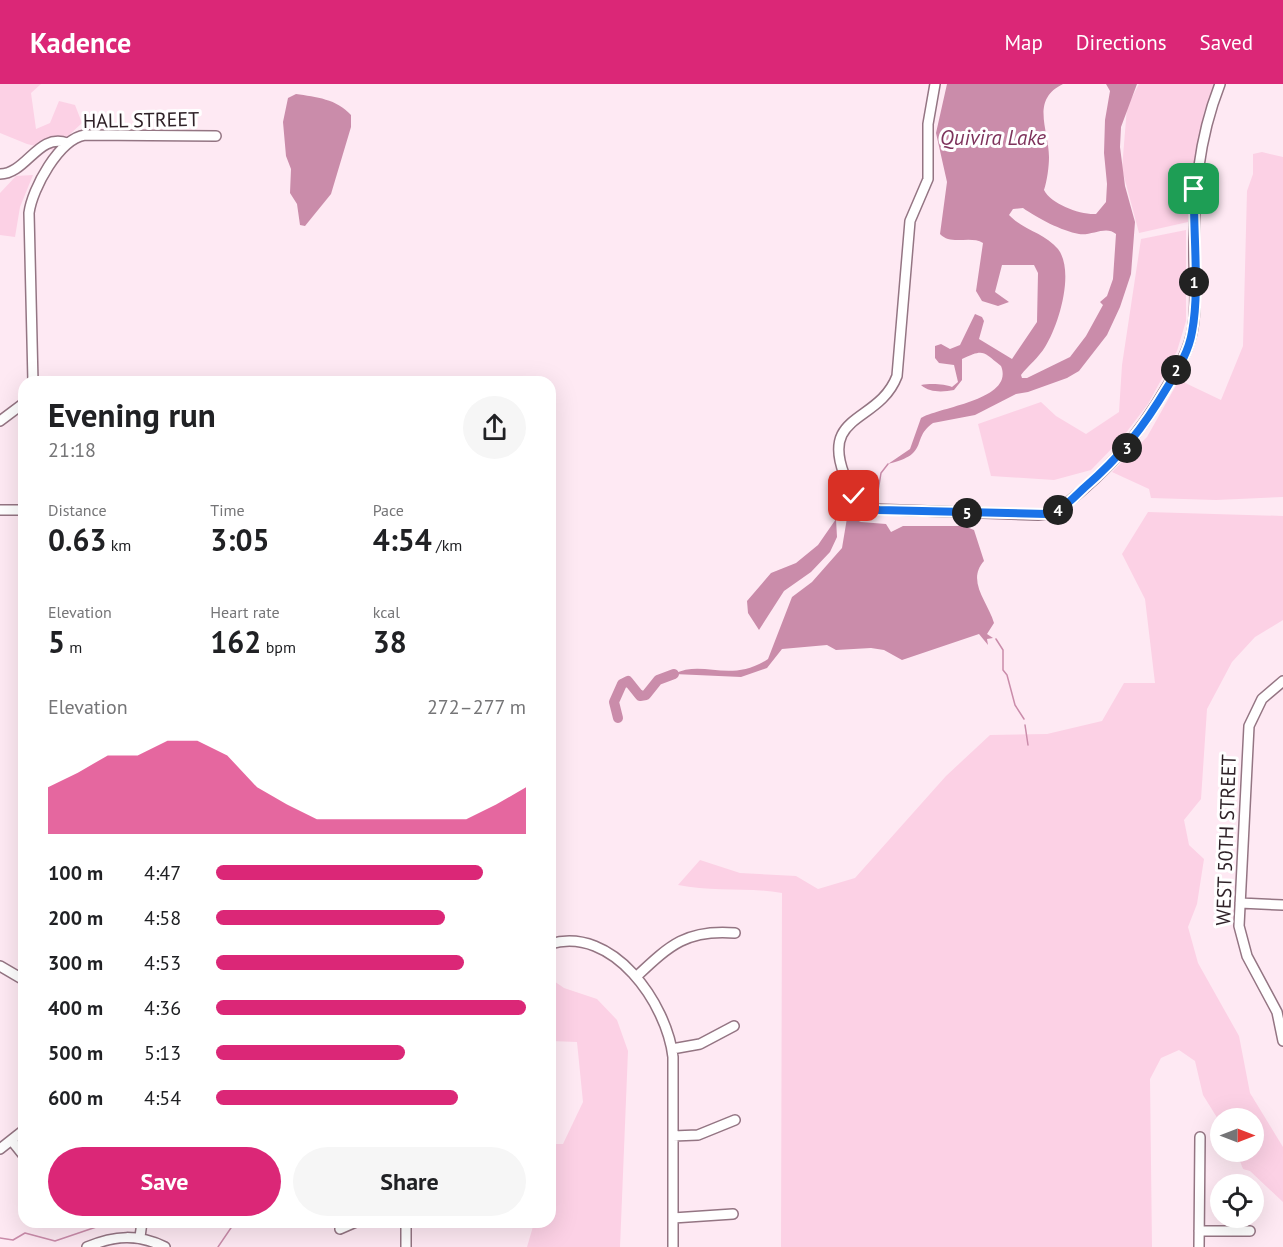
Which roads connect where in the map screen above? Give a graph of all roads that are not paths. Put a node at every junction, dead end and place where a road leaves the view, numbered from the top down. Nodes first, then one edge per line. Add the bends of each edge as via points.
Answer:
1 (935, 84) edge
2 (1220, 84) edge
3 (216, 136) dead end
4 (67, 143) junction
5 (0, 174) edge
6 (33, 376) edge
7 (18, 408) edge
8 (0, 421) edge
9 (0, 510) edge
10 (18, 510) edge
11 (1283, 681) edge
12 (1240, 903) junction
13 (1283, 905) edge
14 (735, 933) dead end
15 (556, 942) edge
16 (0, 966) edge
17 (18, 976) edge
18 (637, 976) junction
19 (735, 1026) dead end
20 (1283, 1041) edge
21 (672, 1049) junction
22 (735, 1120) dead end
23 (18, 1136) edge
24 (674, 1136) junction
25 (1200, 1137) dead end
26 (12, 1141) junction
27 (18, 1148) edge
28 (0, 1149) edge
29 (733, 1214) dead end
30 (673, 1218) junction
31 (141, 1228) edge
32 (406, 1228) edge
33 (1198, 1231) junction
34 (1250, 1231) dead end
35 (140, 1237) junction
36 (87, 1247) edge
37 (165, 1247) edge
38 (406, 1247) edge
39 (673, 1247) edge
40 (1198, 1247) edge

1 - 2 street via 928,124 928,179 910,221 897,376 888,394 846,427 840,435 837,455 854,496 872,509 1038,515 1061,508 1126,449 1171,381 1192,335 1195,180 1202,136
3 - 4 street, HALL STREET via 85,135
4 - 5 street, HALL STREET via 46,144 15,170
4 - 6 street, HALL STREET via 42,178 30,207
7 - 8 street
9 - 10 street
11 - 12 street, WEST 50TH STREET via 1262,699 1248,726
12 - 13 street
12 - 20 street, WEST 50TH STREET via 1243,947 1274,1004
14 - 18 street via 711,931 690,935 673,944
15 - 18 street via 582,943 610,954
16 - 17 street
18 - 21 street via 662,1015
19 - 21 street via 700,1044
21 - 24 street
22 - 24 street via 698,1135
23 - 26 street
24 - 30 street
25 - 33 street
26 - 27 street
26 - 28 street
29 - 30 street
30 - 39 street
31 - 35 street
32 - 38 street
33 - 34 street
33 - 40 street
35 - 36 street via 121,1237
35 - 37 street

